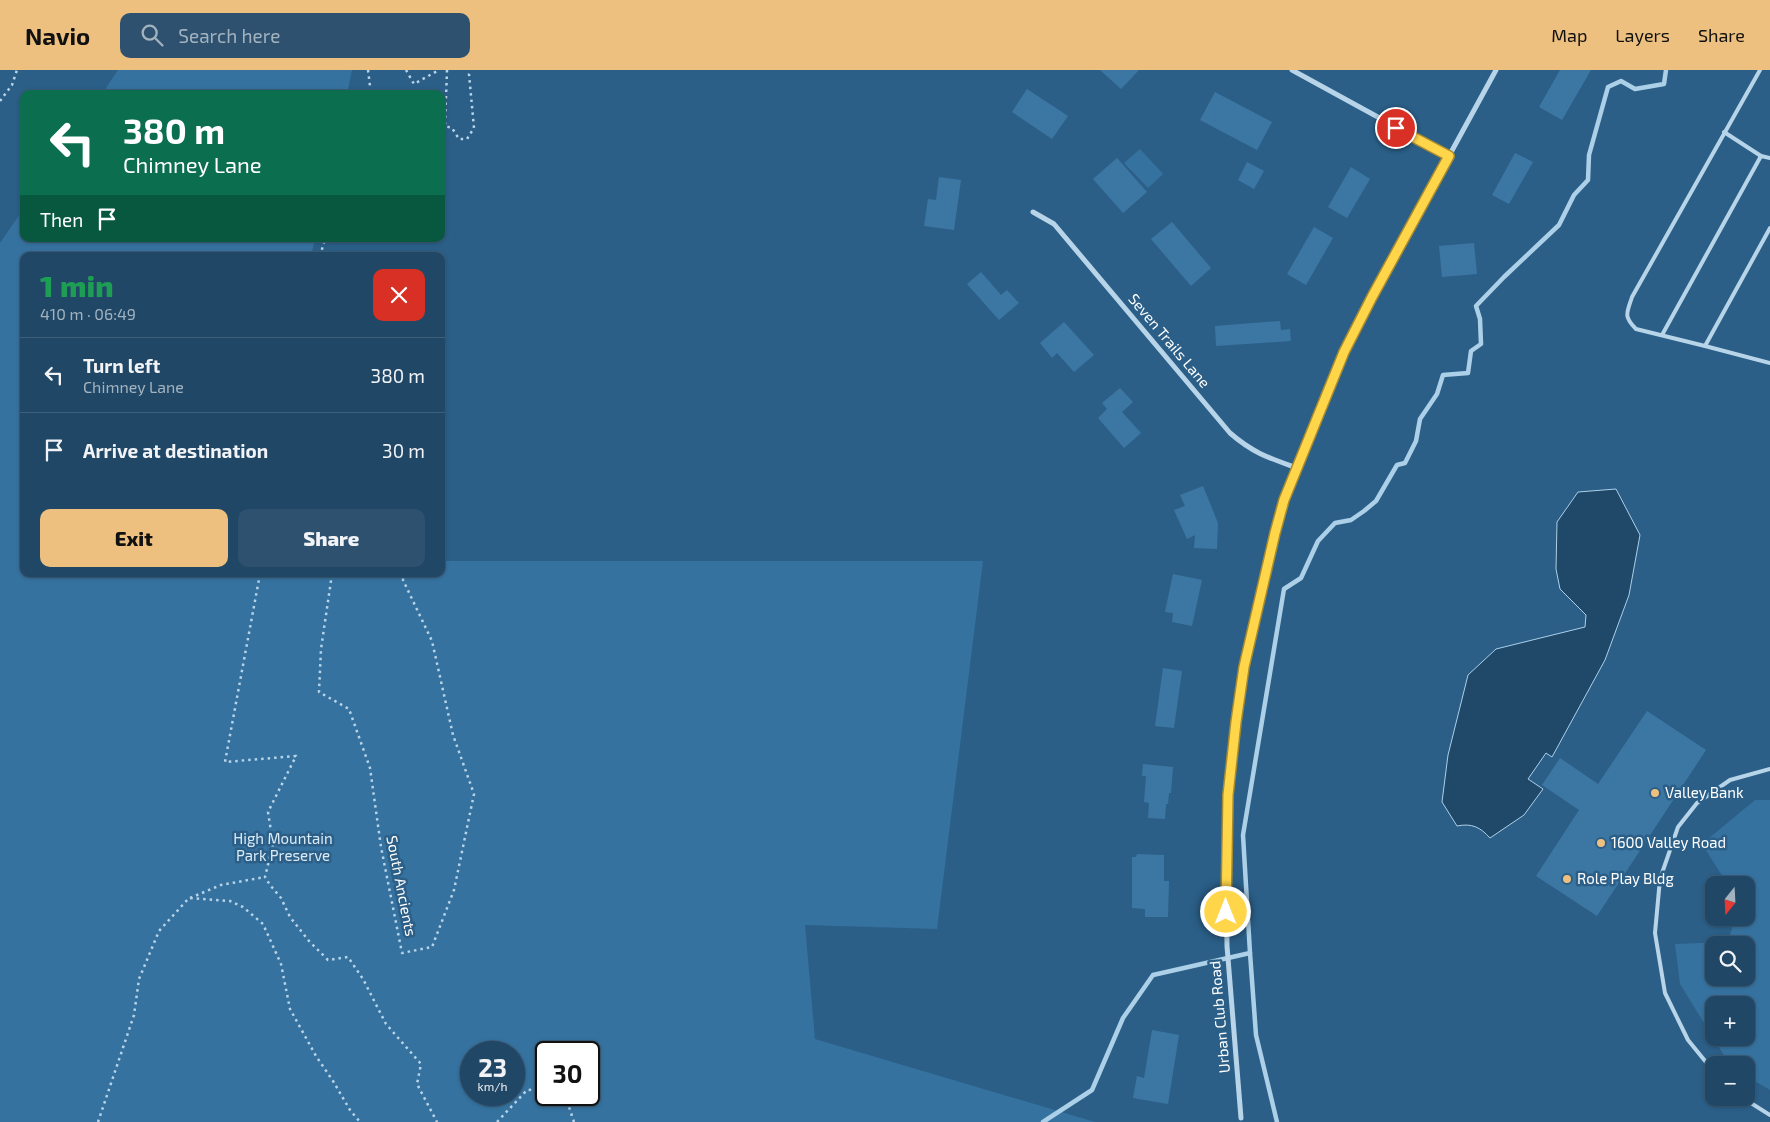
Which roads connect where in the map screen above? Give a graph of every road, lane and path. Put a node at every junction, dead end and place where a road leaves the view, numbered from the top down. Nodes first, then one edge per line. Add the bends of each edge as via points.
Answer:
1 (17, 70) edge
2 (368, 70) edge
3 (406, 70) edge
4 (439, 70) edge
5 (447, 70) edge
6 (470, 70) edge
7 (1292, 70) edge
8 (1496, 70) edge
9 (1760, 70) edge
10 (370, 90) edge
11 (0, 101) edge
12 (1724, 132) junction
13 (1449, 156) junction
14 (1761, 156) junction
15 (1770, 158) edge
16 (1033, 212) dead end
17 (1770, 228) edge
18 (1662, 335) junction
19 (1704, 346) junction
20 (1770, 363) edge
21 (1297, 468) junction
22 (259, 577) edge
23 (332, 577) edge
24 (403, 577) edge
25 (1770, 769) edge
26 (265, 877) junction
27 (189, 898) junction
28 (1705, 1061) edge
29 (535, 1089) edge
30 (569, 1106) edge
31 (1755, 1106) edge
32 (1770, 1115) edge
33 (1241, 1118) dead end
34 (98, 1122) edge
35 (360, 1122) edge
36 (437, 1122) edge
37 (497, 1122) edge
38 (574, 1122) edge

1 - 11 path via 12,85
2 - 10 path
3 - 4 path via 414,84
5 - 6 path via 445,126 452,128 459,139 467,139 474,128
7 - 13 street
8 - 13 street, Urban Club Road
9 - 12 lane
12 - 14 lane
12 - 18 lane via 1632,297 1626,314 1628,322 1636,329
13 - 21 street, Urban Club Road via 1344,352
14 - 15 lane
14 - 18 lane
16 - 21 street, Seven Trails Lane via 1054,224 1230,433 1261,456
17 - 19 lane
18 - 19 lane
19 - 20 lane
21 - 33 street, Urban Club Road via 1275,533 1244,667 1230,777 1226,850 1227,946
22 - 26 path via 225,762 296,756 268,812 274,844
23 - 24 path, South Ancients via 321,649 319,692 349,710 370,768 381,847 402,953 432,947 454,890 474,794 453,735 432,641
25 - 28 lane via 1730,780 1697,803 1678,827 1660,879 1654,933 1665,993 1688,1040
26 - 27 path via 221,885
26 - 36 path via 309,941 328,960 348,958 363,979 386,1024 421,1064 417,1084
27 - 34 path via 159,931 139,979 134,1015
27 - 35 path via 230,902 243,907 263,924 281,964 290,1008 316,1056
29 - 37 path via 527,1090
30 - 38 path
31 - 32 lane

